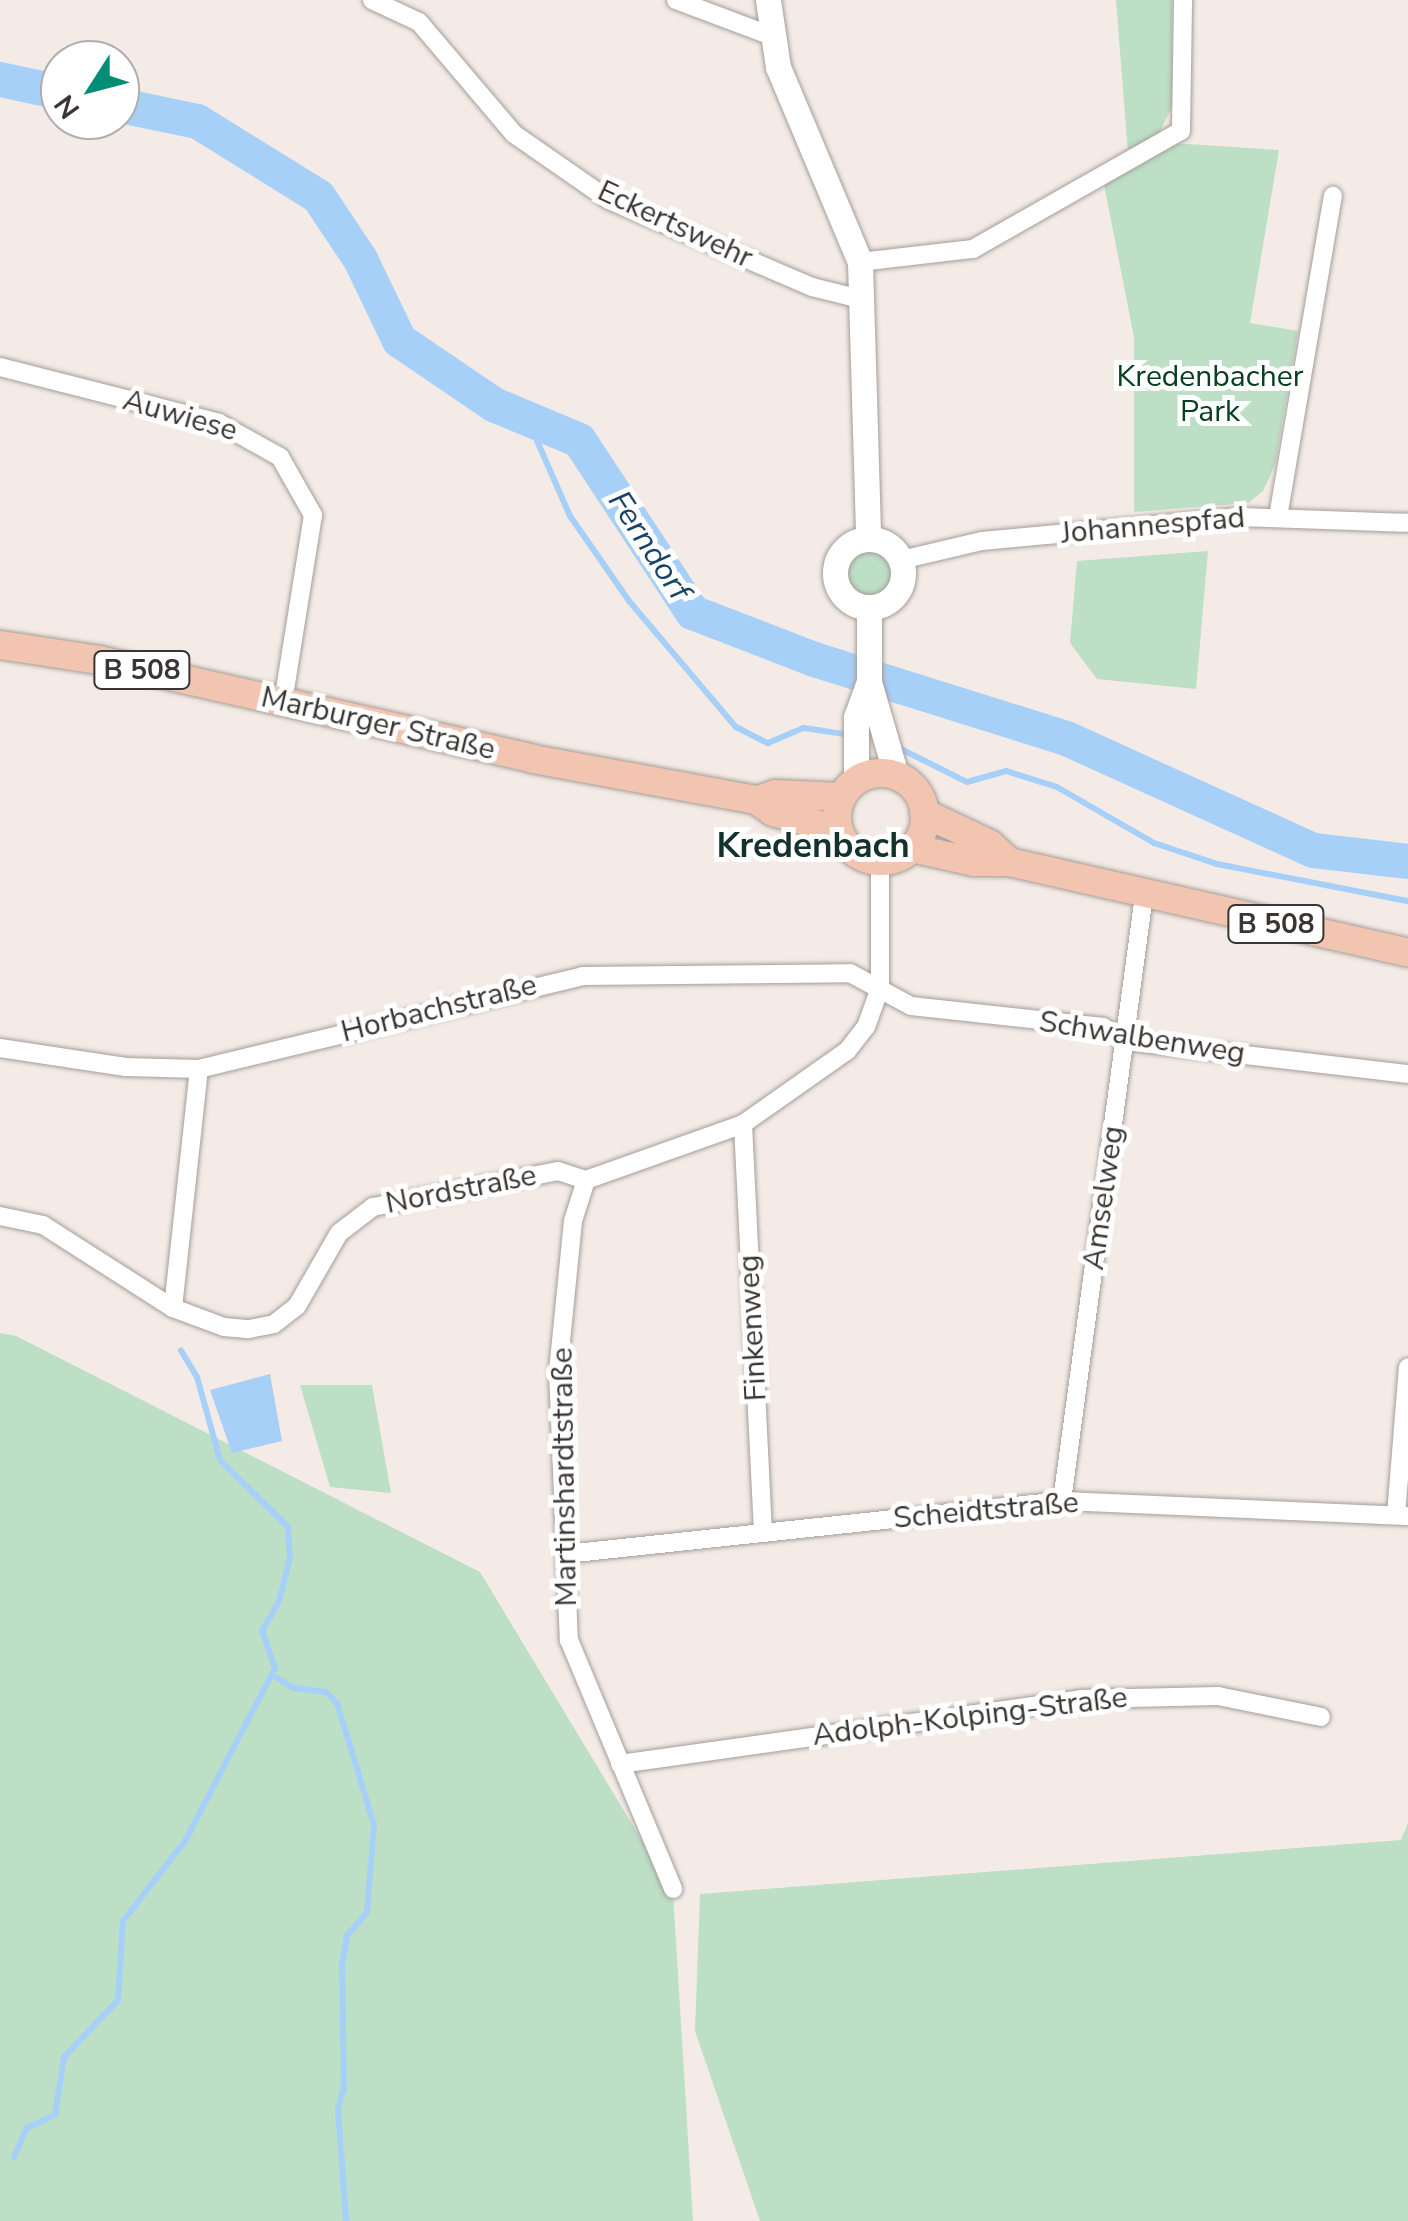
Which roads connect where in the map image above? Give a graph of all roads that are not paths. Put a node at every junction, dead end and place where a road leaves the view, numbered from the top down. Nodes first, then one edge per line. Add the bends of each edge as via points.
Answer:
1 (372, 0) edge
2 (676, 0) edge
3 (768, 0) edge
4 (1183, 0) edge
5 (769, 35) junction
6 (1333, 196) dead end
7 (860, 262) junction
8 (864, 300) junction
9 (0, 367) edge
10 (1278, 516) junction
11 (1408, 524) edge
12 (868, 539) junction
13 (901, 560) junction
14 (870, 608) junction
15 (0, 645) edge
16 (869, 682) junction
17 (283, 702) junction
18 (896, 775) junction
19 (849, 788) junction
20 (756, 800) junction
21 (924, 814) junction
22 (838, 830) junction
23 (912, 848) junction
24 (880, 860) junction
25 (1009, 862) junction
26 (1144, 895) junction
27 (1408, 953) edge
28 (880, 988) junction
29 (1126, 1040) junction
30 (0, 1048) edge
31 (199, 1069) junction
32 (1408, 1074) edge
33 (743, 1124) junction
34 (586, 1180) junction
35 (0, 1216) edge
36 (174, 1308) junction
37 (1408, 1367) edge
38 (1062, 1500) junction
39 (1402, 1516) edge
40 (763, 1532) junction
41 (566, 1554) junction
42 (1321, 1716) dead end
43 (620, 1764) junction
44 (673, 1889) dead end

1 - 8 street, Eckertswehr via 420,22 514,134 609,200 812,287
2 - 5 street
3 - 5 main road
4 - 7 street via 1181,132 973,249
5 - 7 main road
6 - 10 street
7 - 8 main road
8 - 12 main road
9 - 17 street, Auwiese via 219,423 280,457 314,515
10 - 11 street, Johannespfad
10 - 13 street, Johannespfad via 982,542
12 - 13 main road via 888,544
12 - 14 main road via 845,548 834,575 845,598
13 - 14 main road via 898,593
14 - 16 main road
15 - 17 main road, Marburger Straße / B 508
16 - 18 main road
16 - 19 main road via 856,717
17 - 20 main road, Marburger Straße / B 508 via 550,763
18 - 19 main road, B 508
18 - 21 main road, B 508 via 918,793
19 - 20 main road, Marburger Straße / B 508
19 - 22 main road
20 - 22 main road, Marburger Straße / B 508 via 773,812
21 - 23 main road
21 - 25 main road, B 508 via 990,844
22 - 24 main road, B 508 via 856,854
23 - 24 main road
23 - 25 main road, B 508
24 - 28 street
25 - 26 main road, B 508
26 - 27 main road, B 508
26 - 29 street, Amselweg
28 - 29 street, Schwalbenweg via 911,1006 1103,1027
28 - 31 street, Horbachstraße via 850,973 582,976
28 - 33 street via 866,1026 847,1051
29 - 32 street, Schwalbenweg
29 - 38 street, Amselweg
30 - 31 street, Horbachstraße via 126,1068
31 - 36 street
33 - 34 street
33 - 40 street, Finkenweg
34 - 36 street, Nordstraße via 558,1171 372,1207 339,1233 313,1283 274,1324 224,1327
34 - 41 street, Martinshardtstraße via 573,1220 558,1370
35 - 36 street, Nordstraße via 43,1226
37 - 39 street
38 - 39 street, Scheidtstraße
38 - 40 street, Scheidtstraße
40 - 41 street, Scheidtstraße
41 - 43 street, Martinshardtstraße via 568,1640
42 - 43 street, Adolph-Kolping-Straße via 1218,1696 1081,1699
43 - 44 street, Martinshardtstraße

